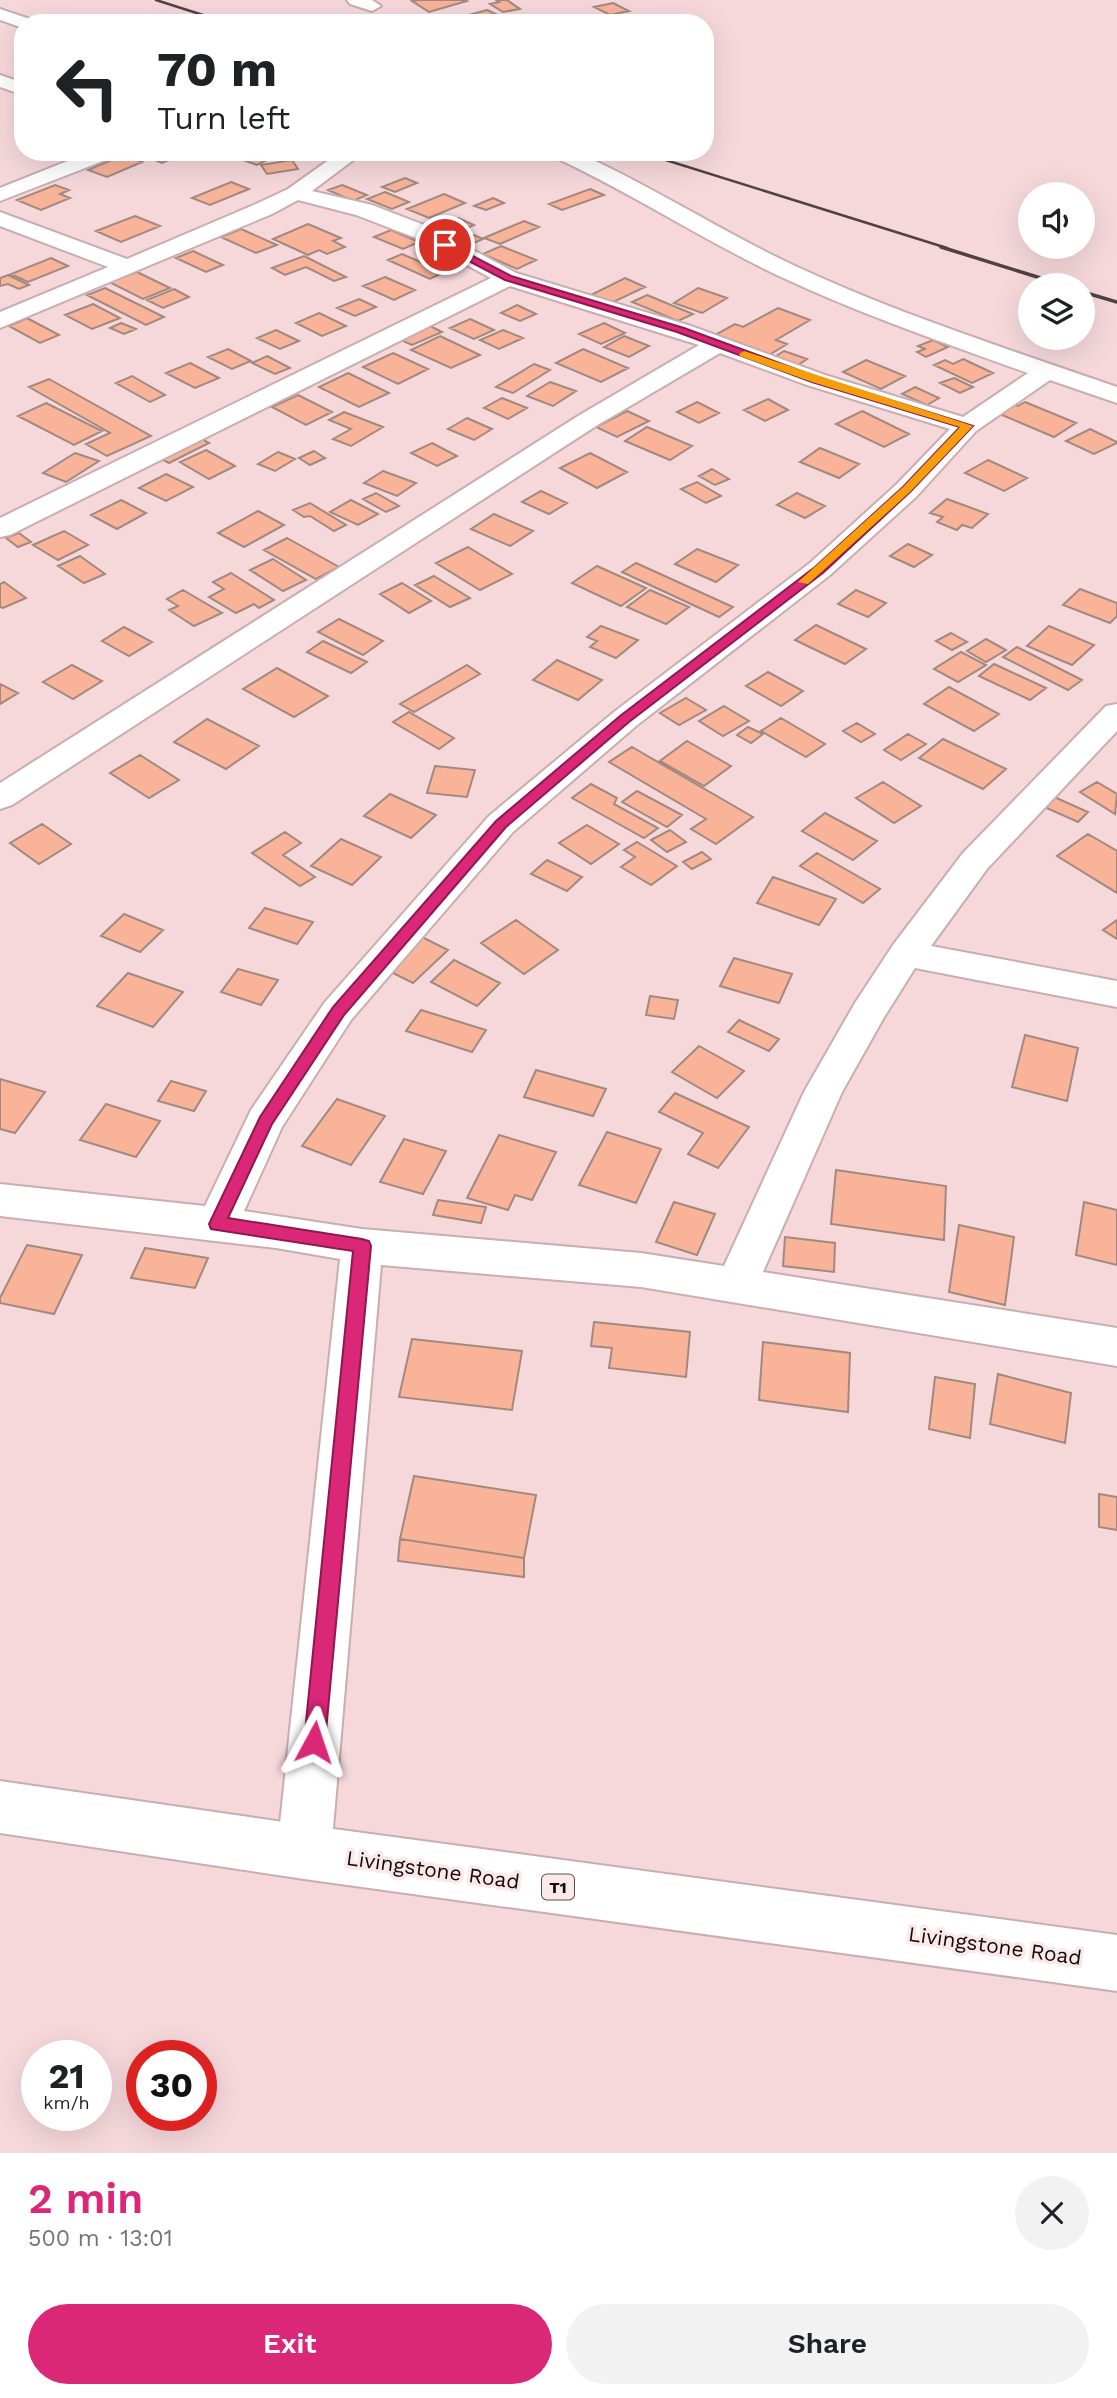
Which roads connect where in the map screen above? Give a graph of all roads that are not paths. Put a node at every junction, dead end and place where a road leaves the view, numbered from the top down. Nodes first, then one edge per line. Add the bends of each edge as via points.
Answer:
1 (86, 161) edge
2 (341, 161) edge
3 (580, 161) edge
4 (295, 192) junction
5 (0, 195) edge
6 (0, 219) edge
7 (126, 266) junction
8 (508, 278) junction
9 (0, 321) edge
10 (716, 345) junction
11 (1047, 371) junction
12 (1117, 395) edge
13 (967, 426) junction
14 (0, 529) edge
15 (1117, 713) edge
16 (0, 798) edge
17 (906, 954) junction
18 (1117, 993) edge
19 (0, 1199) edge
20 (217, 1224) junction
21 (362, 1246) junction
22 (736, 1286) junction
23 (1117, 1347) edge
24 (0, 1807) edge
25 (304, 1852) junction
26 (1117, 1963) edge

1 - 5 main road
2 - 4 main road
3 - 11 main road via 802,277
4 - 7 main road
4 - 8 main road via 364,210 424,233
6 - 7 main road
7 - 9 main road
8 - 10 main road
8 - 14 main road
10 - 13 main road
10 - 16 main road via 587,421
11 - 12 main road
11 - 13 main road
13 - 20 main road via 820,569 625,719 501,824 338,1011 265,1121
15 - 17 main road via 975,861
17 - 18 main road
17 - 22 main road via 823,1093
19 - 20 main road
20 - 21 main road
21 - 22 main road via 641,1270
21 - 25 main road
22 - 23 main road
24 - 25 main road, Livingstone Road / T1
25 - 26 main road, Livingstone Road / T1

